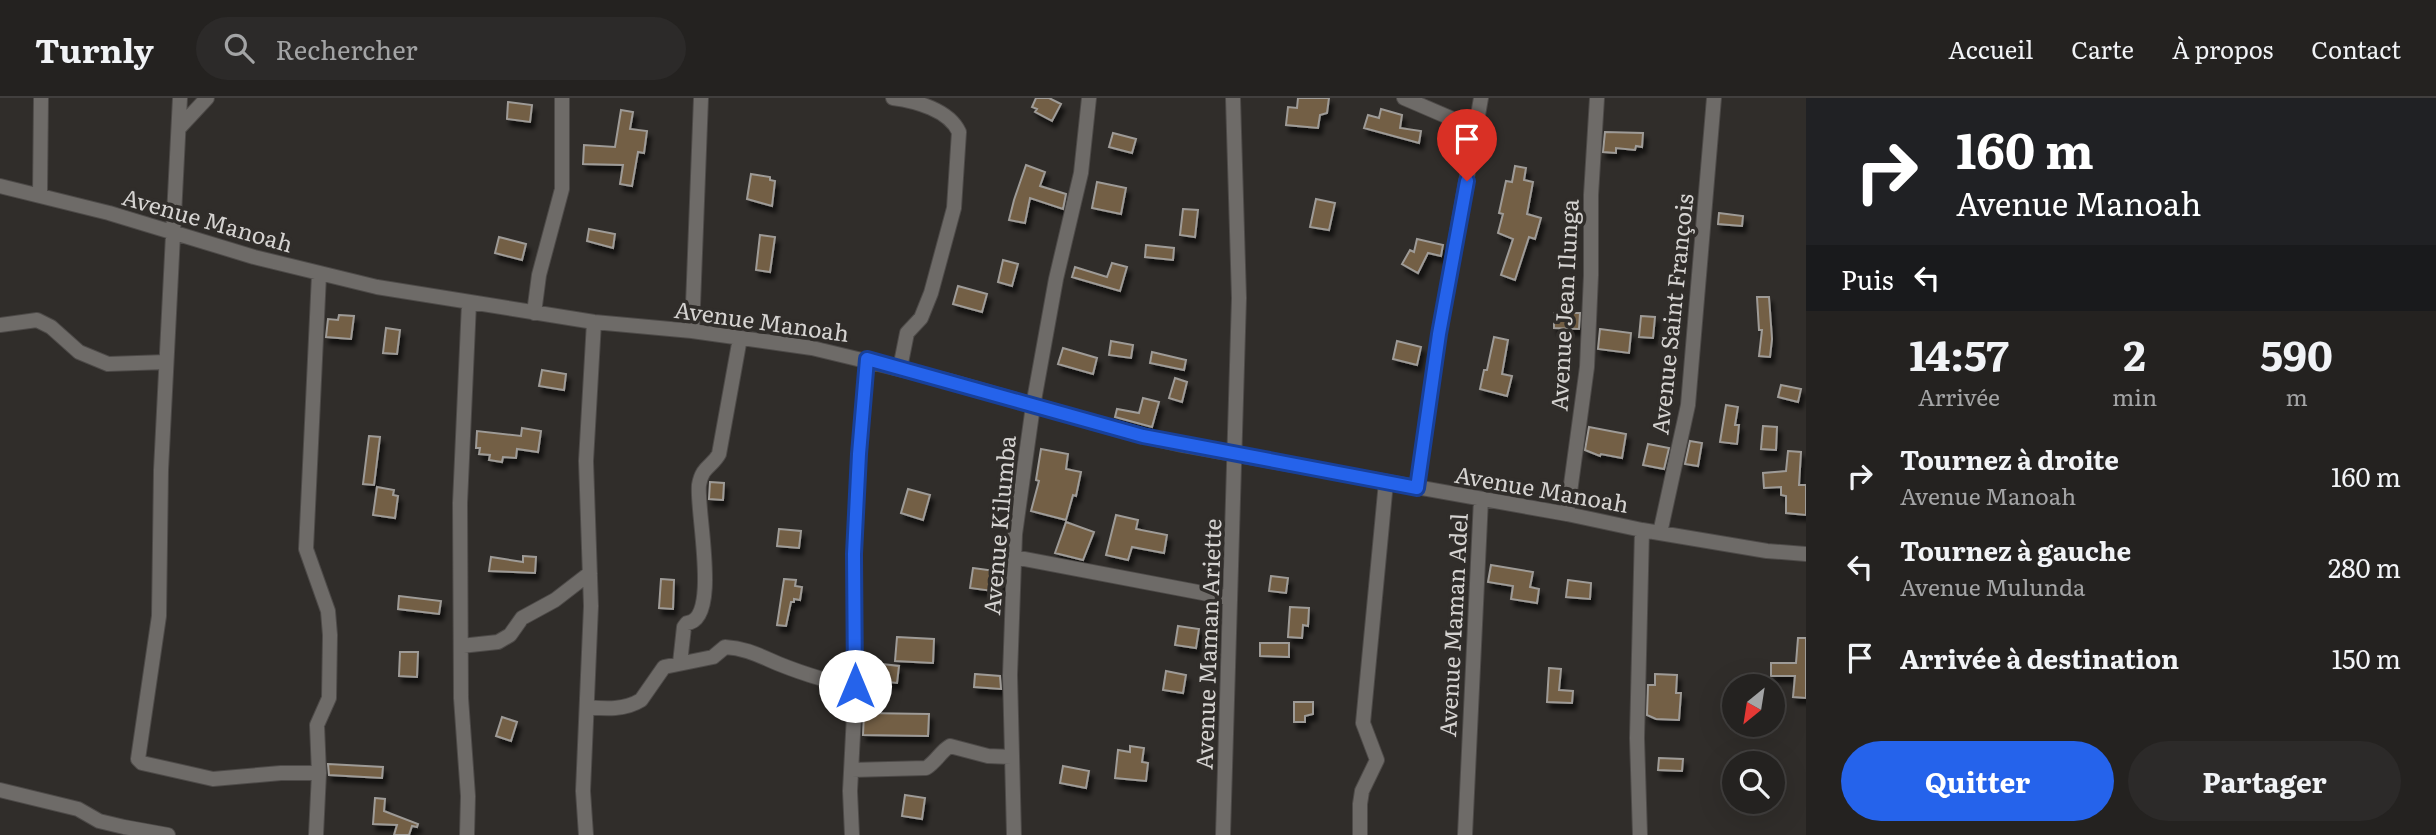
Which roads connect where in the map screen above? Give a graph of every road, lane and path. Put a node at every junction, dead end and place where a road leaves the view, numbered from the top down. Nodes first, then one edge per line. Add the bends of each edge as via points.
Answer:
1 (41, 98) edge
2 (180, 98) edge
3 (207, 98) edge
4 (562, 98) edge
5 (701, 98) edge
6 (893, 98) edge
7 (1089, 98) edge
8 (1233, 98) edge
9 (1405, 98) edge
10 (1480, 98) edge
11 (1597, 98) edge
12 (1714, 98) edge
13 (180, 127) junction
14 (1476, 129) junction
15 (1, 189) edge
16 (40, 195) junction
17 (173, 231) junction
18 (319, 275) junction
19 (469, 303) junction
20 (534, 313) junction
21 (594, 322) junction
22 (0, 325) edge
23 (692, 331) junction
24 (740, 338) junction
25 (867, 359) junction
26 (166, 362) junction
27 (900, 368) junction
28 (1033, 406) junction
29 (1234, 454) junction
30 (1386, 482) junction
31 (1417, 488) junction
32 (1481, 499) junction
33 (1567, 514) junction
34 (1642, 530) junction
35 (1660, 533) junction
36 (1806, 554) edge
37 (1014, 557) junction
38 (590, 573) junction
39 (1229, 598) junction
40 (461, 646) junction
41 (680, 663) junction
42 (855, 686) junction
43 (588, 707) junction
44 (1011, 757) junction
45 (852, 770) junction
46 (318, 773) junction
47 (0, 790) edge
48 (168, 835) edge
49 (316, 835) edge
50 (467, 835) edge
51 (586, 835) edge
52 (852, 835) edge
53 (1014, 835) edge
54 (1223, 835) edge
55 (1360, 835) edge
56 (1465, 835) edge
57 (1640, 835) edge

1 - 16 street
2 - 13 street
3 - 13 street
4 - 20 street via 562,189
5 - 23 street
6 - 27 street via 944,115 959,132 954,208 931,293 921,318 907,332
7 - 28 street, Avenue Kilumba via 1081,173
8 - 29 street, Avenue Maman Ariette via 1239,298
9 - 14 street
10 - 14 street
11 - 33 street, Avenue Jean Ilunga via 1587,367
12 - 35 street, Avenue Saint François via 1688,405
13 - 17 street
14 - 31 street
15 - 16 street, Avenue Manoah
16 - 17 street, Avenue Manoah
17 - 18 street, Avenue Manoah
17 - 26 street
18 - 19 street, Avenue Manoah
18 - 46 street via 306,549 328,611 330,635 329,698 317,724
19 - 20 street, Avenue Manoah
19 - 40 street via 460,502
20 - 21 street, Avenue Manoah
21 - 23 street, Avenue Manoah
21 - 38 street via 586,461
22 - 26 street via 37,320 79,352 107,363
23 - 24 street, Avenue Manoah
24 - 25 street, Avenue Manoah
24 - 41 street via 719,454 707,466 699,485 707,592 697,618 684,627
25 - 27 street, Avenue Manoah
25 - 42 street via 854,554
26 - 46 street via 159,616 138,759 213,779
27 - 28 street, Avenue Manoah
28 - 29 street, Avenue Manoah via 1143,436
28 - 37 street, Avenue Kilumba
29 - 30 street, Avenue Manoah
29 - 39 street, Avenue Maman Ariette
30 - 31 street, Avenue Manoah
30 - 55 street via 1363,723 1377,760 1362,791
31 - 32 street, Avenue Manoah
32 - 33 street, Avenue Manoah
32 - 56 street, Avenue Maman Adel
33 - 34 street, Avenue Manoah
34 - 35 street, Avenue Manoah
34 - 57 street via 1637,738
35 - 36 street, Avenue Manoah
37 - 39 street
37 - 44 street, Avenue Kilumba
38 - 40 street via 522,618 510,635 498,642
38 - 43 street
39 - 54 street, Avenue Maman Ariette
40 - 50 street
41 - 42 street via 713,657 725,647 742,648 825,681
41 - 43 street via 664,667 636,703 608,710
42 - 45 street
43 - 51 street via 583,792
44 - 45 street via 950,746 926,768
44 - 53 street, Avenue Kilumba
45 - 52 street
46 - 49 street
47 - 48 street via 78,809 99,821

